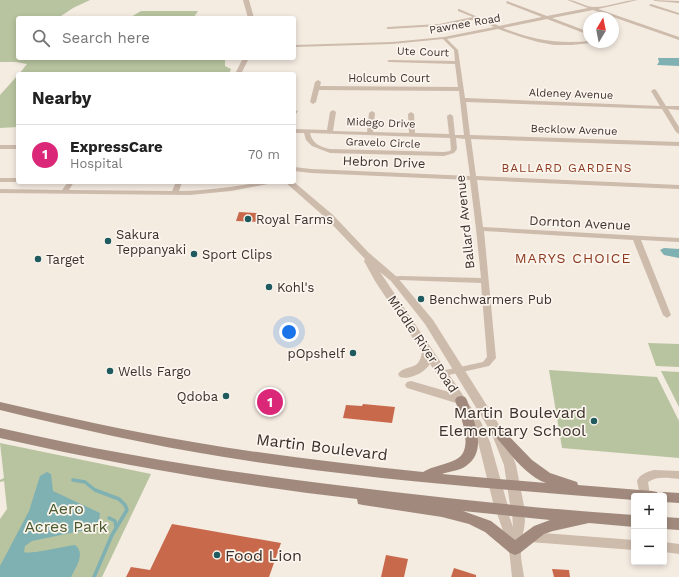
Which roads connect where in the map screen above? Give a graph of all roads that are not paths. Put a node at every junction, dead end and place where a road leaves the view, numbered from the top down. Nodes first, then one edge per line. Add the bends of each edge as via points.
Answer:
1 (246, 0) edge
2 (569, 0) edge
3 (587, 0) edge
4 (636, 0) edge
5 (655, 0) edge
6 (506, 2) dead end
7 (575, 2) junction
8 (679, 2) edge
9 (652, 5) dead end
10 (591, 8) junction
11 (459, 10) dead end
12 (679, 14) edge
13 (250, 16) edge
14 (477, 18) junction
15 (547, 18) junction
16 (388, 28) dead end
17 (501, 28) junction
18 (583, 32) edge
19 (444, 38) junction
20 (679, 39) edge
21 (583, 43) edge
22 (296, 46) edge
23 (245, 60) edge
24 (388, 61) dead end
25 (458, 63) junction
26 (239, 72) edge
27 (462, 89) junction
28 (654, 91) dead end
29 (463, 100) junction
30 (314, 102) dead end
31 (664, 107) junction
32 (679, 108) edge
33 (333, 112) dead end
34 (372, 113) dead end
35 (411, 114) dead end
36 (450, 116) dead end
37 (296, 131) edge
38 (307, 131) junction
39 (330, 132) junction
40 (679, 132) edge
41 (370, 133) junction
42 (412, 134) junction
43 (452, 135) junction
44 (468, 136) junction
45 (679, 144) edge
46 (0, 147) edge
47 (16, 147) edge
48 (296, 169) edge
49 (474, 177) junction
50 (0, 180) edge
51 (16, 180) edge
52 (70, 184) edge
53 (178, 184) edge
54 (257, 184) edge
55 (291, 184) edge
56 (679, 187) edge
57 (0, 191) edge
58 (64, 192) junction
59 (175, 192) junction
60 (480, 229) junction
61 (636, 238) junction
62 (679, 240) edge
63 (365, 254) junction
64 (394, 279) junction
65 (485, 281) junction
66 (667, 315) dead end
67 (428, 351) junction
68 (459, 370) junction
69 (444, 373) junction
70 (404, 374) dead end
71 (411, 385) dead end
72 (461, 400) junction
73 (0, 406) edge
74 (497, 431) junction
75 (0, 433) edge
76 (679, 475) edge
77 (426, 476) junction
78 (494, 483) junction
79 (513, 484) junction
80 (304, 488) junction
81 (589, 491) junction
82 (644, 493) edge
83 (631, 495) edge
84 (667, 497) edge
85 (679, 498) edge
86 (502, 510) junction
87 (518, 511) junction
88 (592, 518) junction
89 (631, 521) edge
90 (667, 523) edge
91 (679, 524) edge
92 (529, 537) junction
93 (631, 545) edge
94 (667, 548) edge
95 (515, 549) junction
96 (679, 549) edge
97 (518, 577) edge

1 - 13 street
2 - 7 street
3 - 7 street
4 - 10 street, Pawnee Road
5 - 8 street
6 - 15 street
7 - 10 street
9 - 12 street
10 - 15 street, Pawnee Road
10 - 20 street
11 - 14 street
14 - 16 street via 439,25
14 - 17 street
15 - 17 street, Pawnee Road
15 - 18 street
17 - 19 street, Pawnee Road
17 - 21 street via 541,42
19 - 22 street, Pawnee Road via 392,43
19 - 25 street, Ballard Avenue via 455,47
23 - 26 street
24 - 25 street, Ute Court
25 - 27 street, Ballard Avenue
27 - 29 street, Ballard Avenue
27 - 30 street, Holcumb Court via 318,85
28 - 31 street
29 - 31 street, Aldeney Avenue
29 - 44 street, Ballard Avenue
31 - 32 street, Aldeney Avenue
31 - 40 street
33 - 39 street
34 - 41 street
35 - 42 street
36 - 43 street
37 - 38 street, Midego Drive
38 - 39 street, Midego Drive
38 - 43 street, Gravelo Circle via 308,140 330,151 425,154 452,152
39 - 41 street, Midego Drive
41 - 42 street, Midego Drive
42 - 43 street, Midego Drive
43 - 44 street, Midego Drive
44 - 45 street, Becklow Avenue
44 - 49 street, Ballard Avenue
46 - 47 street
48 - 49 street, Hebron Drive
49 - 56 street, Hebron Drive
49 - 60 street, Ballard Avenue
50 - 51 street
52 - 58 street
53 - 59 street
54 - 59 street via 231,189
55 - 63 street, Middle River Road via 330,217
57 - 58 street
58 - 59 street
60 - 61 street, Dornton Avenue
60 - 65 street, Ballard Avenue
61 - 62 street, Dornton Avenue
61 - 66 street
63 - 64 street, Middle River Road
63 - 67 street, Middle River Road via 380,281
64 - 65 street
64 - 68 street, Middle River Road via 429,322
65 - 68 street, Ballard Avenue via 492,358 486,364
67 - 69 street, Middle River Road
67 - 70 street via 428,359 422,368
68 - 69 street, Ballard Avenue
68 - 74 street, Middle River Road
69 - 72 street, Middle River Road
71 - 72 street
72 - 77 main road via 473,445 469,456 460,463
72 - 78 street, Middle River Road via 482,438
73 - 77 main road, Martin Boulevard via 149,438 255,457
74 - 79 street, Middle River Road via 510,465
74 - 81 main road via 527,463 545,477
75 - 80 main road via 132,462
76 - 82 street via 654,473 642,481
77 - 78 main road, Martin Boulevard
78 - 79 main road, Martin Boulevard
78 - 86 street, Middle River Road
79 - 81 main road, Martin Boulevard
79 - 87 street, Middle River Road
80 - 86 main road
80 - 95 main road via 458,516 487,526
81 - 83 main road, Martin Boulevard
84 - 85 main road
86 - 87 main road
86 - 95 street, Middle River Road
87 - 88 main road
87 - 95 street, Middle River Road via 519,529
88 - 89 main road
88 - 92 main road via 552,525
90 - 91 main road
92 - 93 street
92 - 95 main road
94 - 96 street
95 - 97 street, Middle River Road

